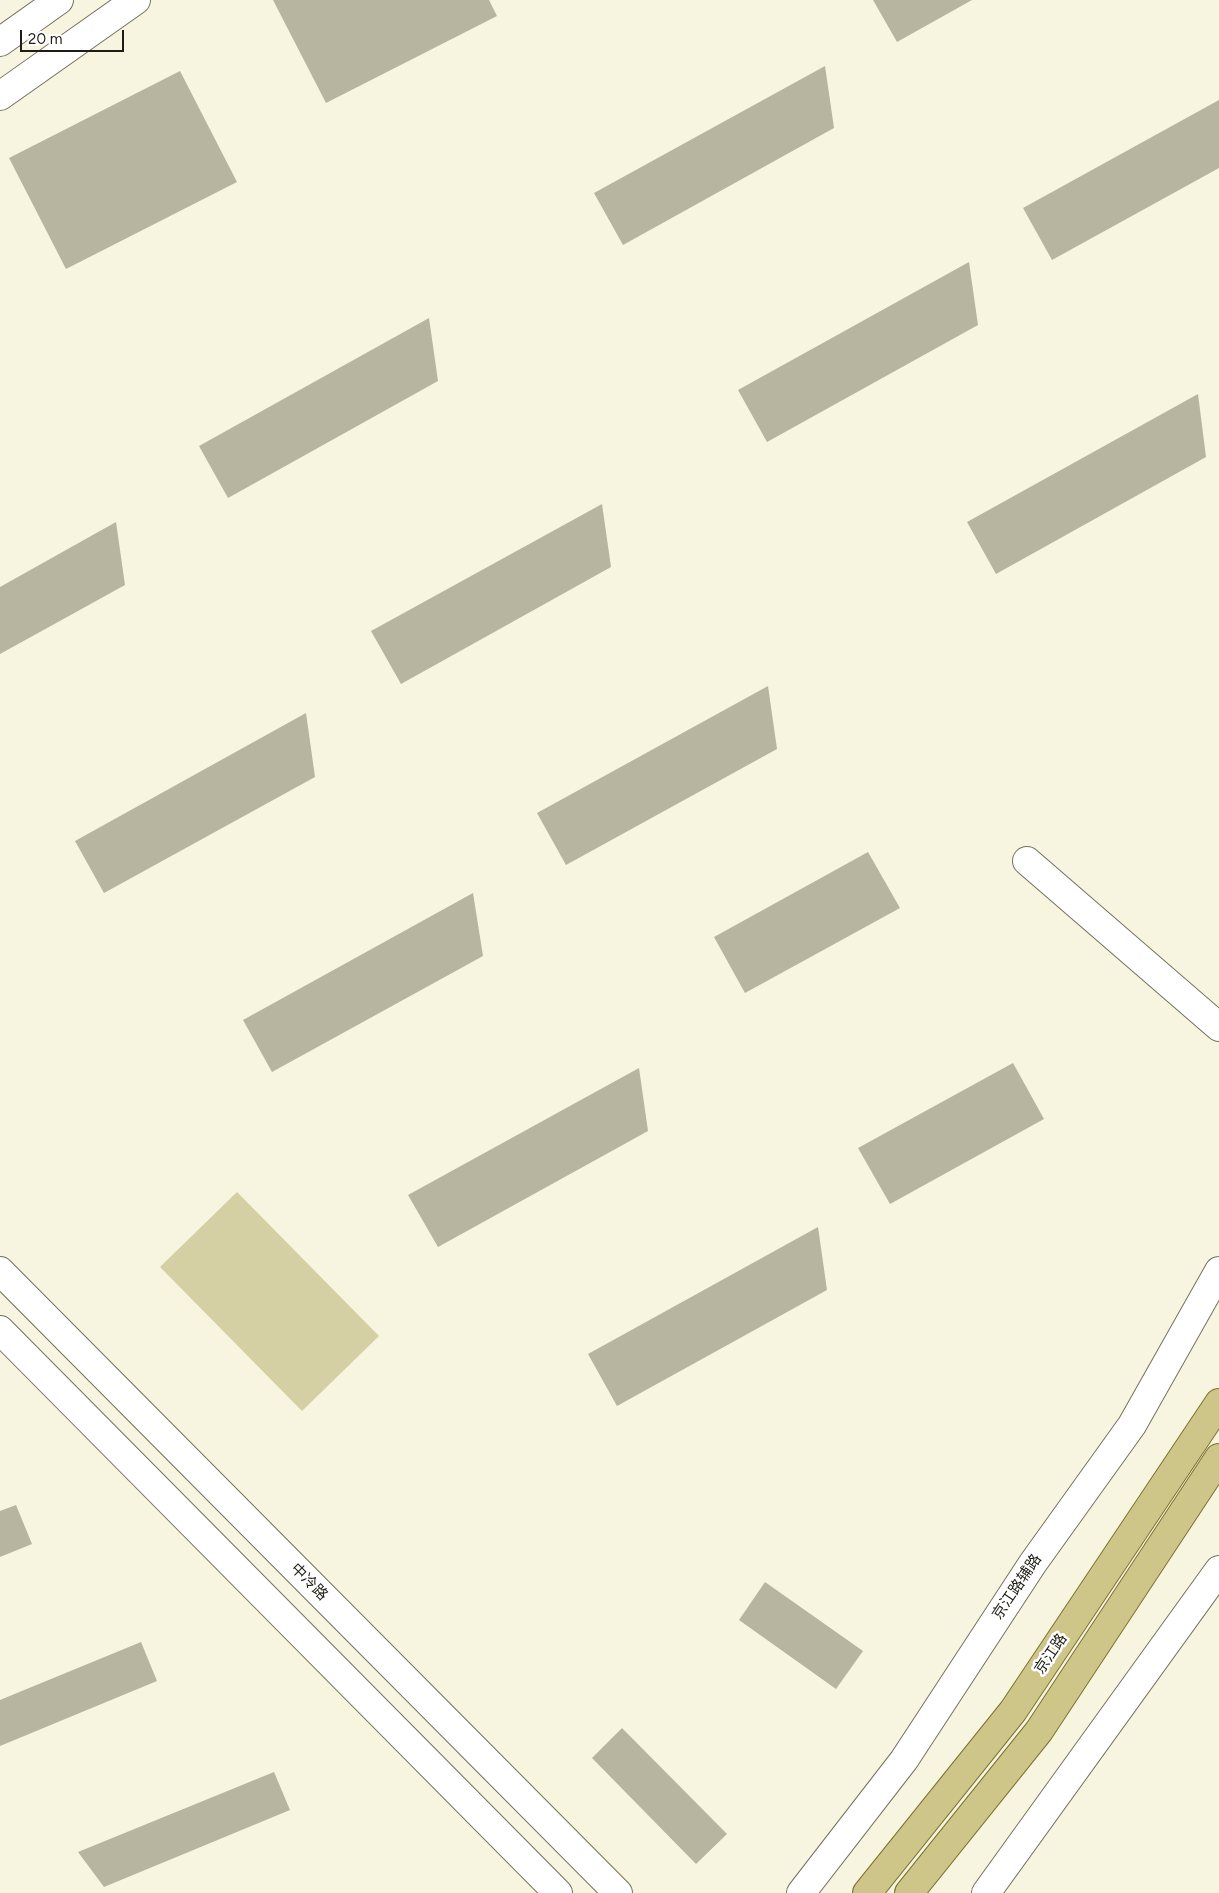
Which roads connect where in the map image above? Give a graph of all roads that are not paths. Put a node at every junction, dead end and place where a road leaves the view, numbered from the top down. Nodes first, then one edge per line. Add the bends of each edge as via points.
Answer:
1 (59, 0) edge
2 (136, 0) edge
3 (0, 42) edge
4 (0, 96) edge
5 (1027, 861) dead end
6 (1219, 1027) edge
7 (0, 1271) edge
8 (1219, 1271) edge
9 (0, 1330) edge
10 (1219, 1403) edge
11 (1219, 1458) edge
12 (1219, 1570) edge
13 (558, 1893) edge
14 (618, 1893) edge
15 (801, 1893) edge
16 (867, 1893) edge
17 (908, 1893) edge
18 (986, 1893) edge

1 - 3 street
2 - 4 street
5 - 6 street
7 - 14 street, 中冷路
8 - 15 street, 京江路辅路 via 1132,1424 1033,1563 904,1760
9 - 13 street
10 - 16 main road, 京江路 via 1013,1711
11 - 17 main road via 1040,1731
12 - 18 street

